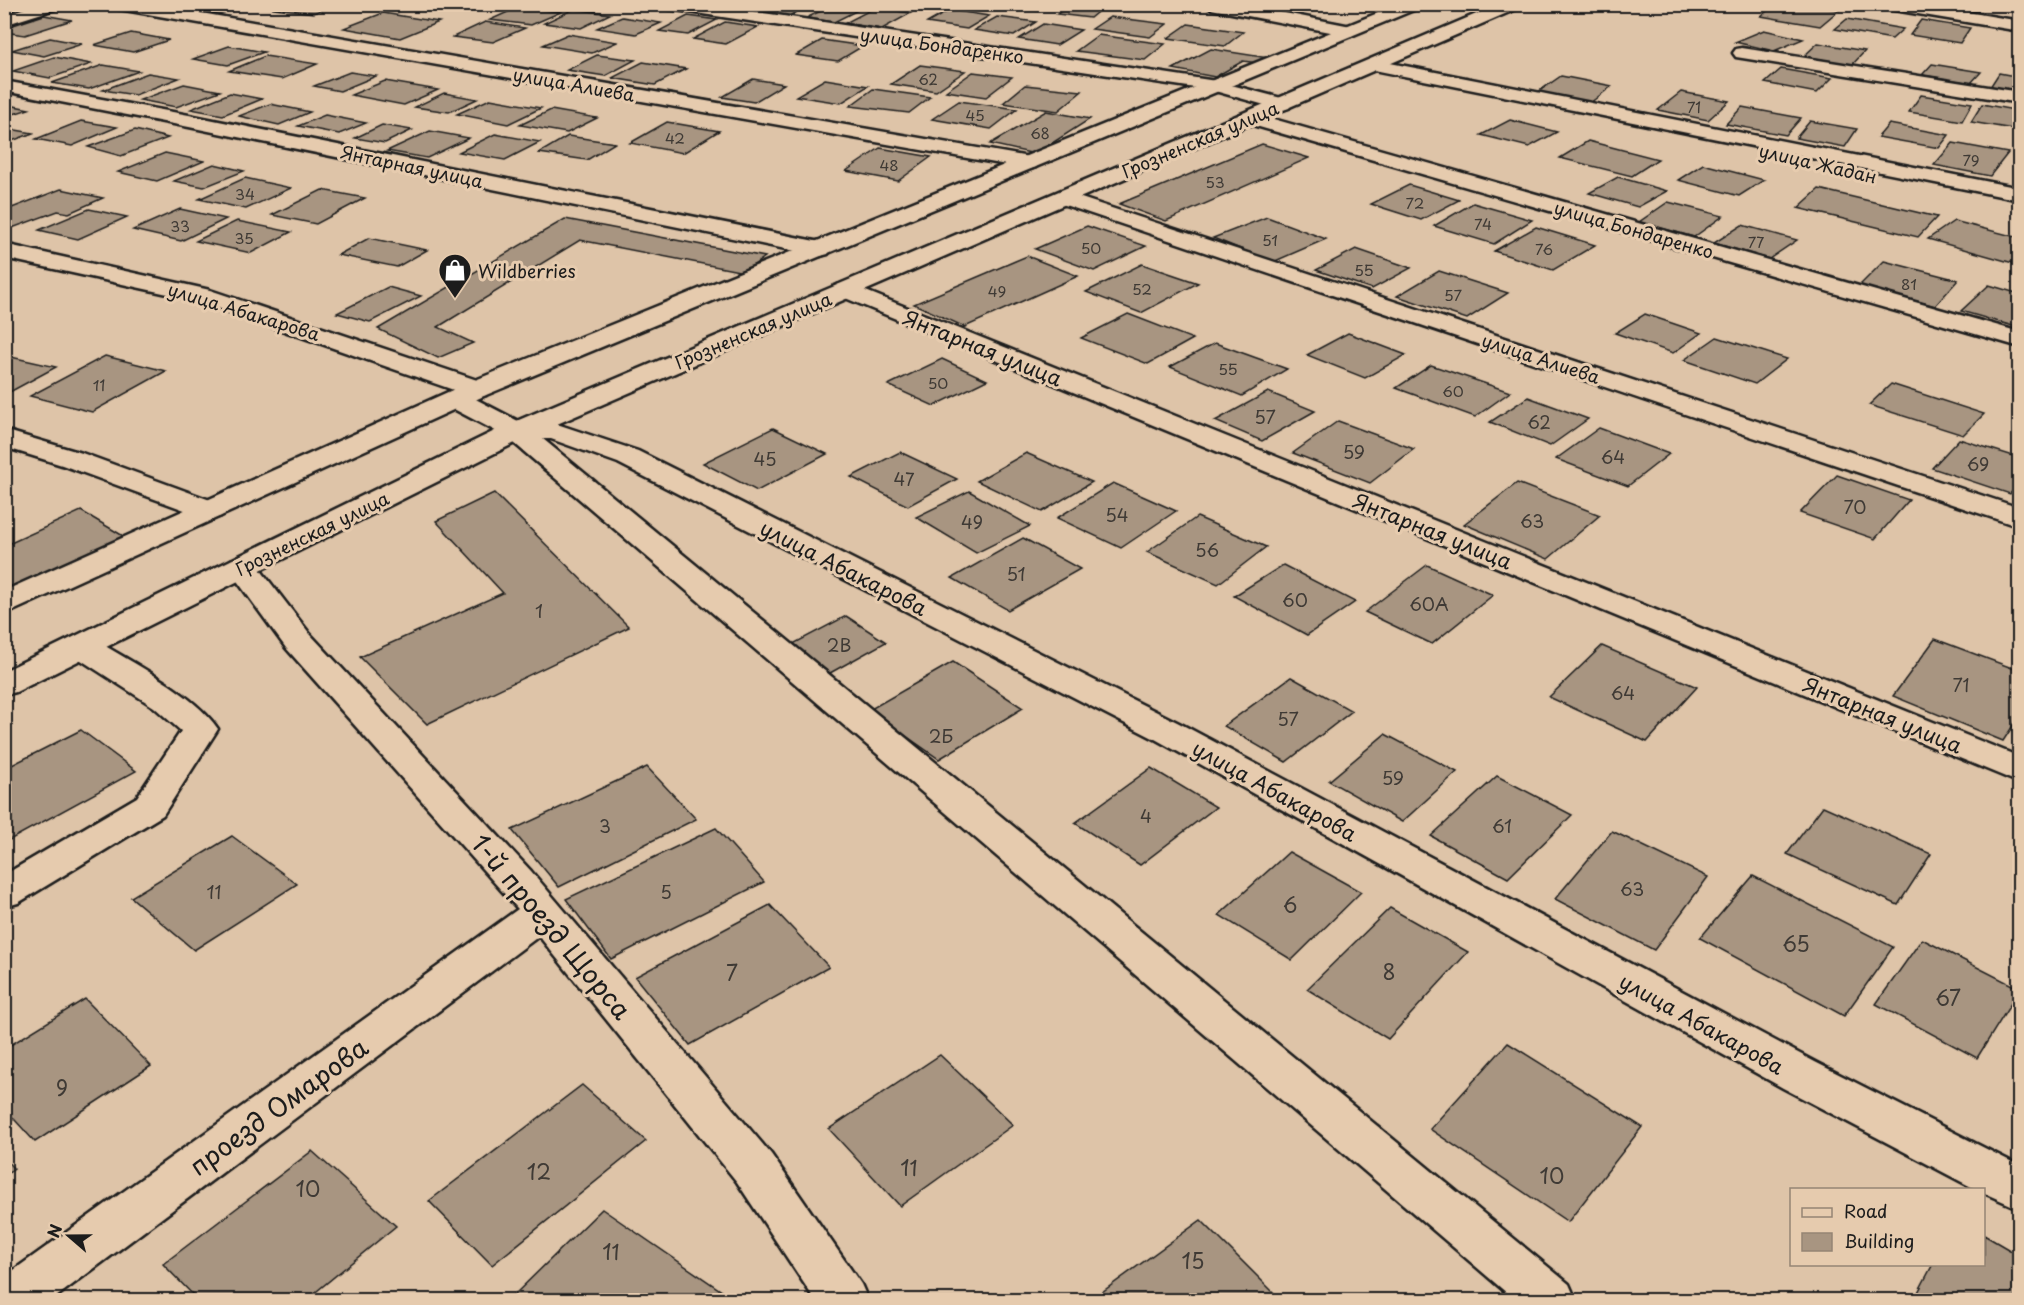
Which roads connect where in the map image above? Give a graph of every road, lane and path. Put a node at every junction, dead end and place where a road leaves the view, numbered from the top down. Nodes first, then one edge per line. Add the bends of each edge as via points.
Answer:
1 (55, 4) edge
2 (119, 4) edge
3 (669, 4) edge
4 (1211, 4) edge
5 (1415, 4) edge
6 (1515, 4) edge
7 (1888, 4) edge
8 (4, 20) edge
9 (2019, 26) edge
10 (1351, 31) junction
11 (1742, 53) dead end
12 (1375, 65) junction
13 (4, 86) edge
14 (1216, 86) junction
15 (2019, 98) edge
16 (1283, 104) junction
17 (1617, 115) junction
18 (1249, 118) junction
19 (1029, 163) junction
20 (2019, 194) edge
21 (1063, 198) junction
22 (2019, 213) edge
23 (819, 249) junction
24 (4, 251) edge
25 (846, 290) junction
26 (2019, 340) edge
27 (467, 394) junction
28 (517, 431) junction
29 (4, 438) edge
30 (211, 510) junction
31 (2019, 518) edge
32 (242, 567) junction
33 (4, 603) edge
34 (82, 646) junction
35 (4, 685) edge
36 (2019, 771) edge
37 (4, 894) edge
38 (543, 912) junction
39 (2019, 1189) edge
40 (13, 1300) edge
41 (843, 1300) edge
42 (1551, 1300) edge

1 - 8 street
2 - 19 street, улица Алиева
3 - 14 street, улица Бондаренко
4 - 10 street
5 - 10 street, Грозненская улица
6 - 12 street, Грозненская улица
7 - 9 street
10 - 14 street, Грозненская улица
11 - 15 street
12 - 16 street, Грозненская улица
12 - 17 street
13 - 23 street, Янтарная улица
14 - 16 street, улица Бондаренко
14 - 19 street, Грозненская улица
16 - 18 street, Грозненская улица
17 - 20 street
17 - 22 street, улица Жадан
18 - 21 street, Грозненская улица
18 - 26 street, улица Бондаренко
19 - 23 street, Грозненская улица
21 - 25 street, Грозненская улица
21 - 31 street, улица Алиева
23 - 27 street, Грозненская улица
24 - 27 street, улица Абакарова via 202,295
25 - 28 street, Грозненская улица
25 - 36 street, Янтарная улица
27 - 28 street, улица Абакарова
27 - 30 street, Грозненская улица
28 - 32 street, Грозненская улица
28 - 39 street, улица Абакарова via 554,431 628,457 1167,731 1789,1070
28 - 42 street
29 - 30 street
30 - 33 street, Грозненская улица
32 - 34 street, Грозненская улица
32 - 38 street, 1-й проезд Щорса via 298,641
34 - 35 street, Грозненская улица
34 - 37 street via 166,699 200,729 150,806
38 - 40 street, проезд Омарова
38 - 41 street, 1-й проезд Щорса via 754,1168

